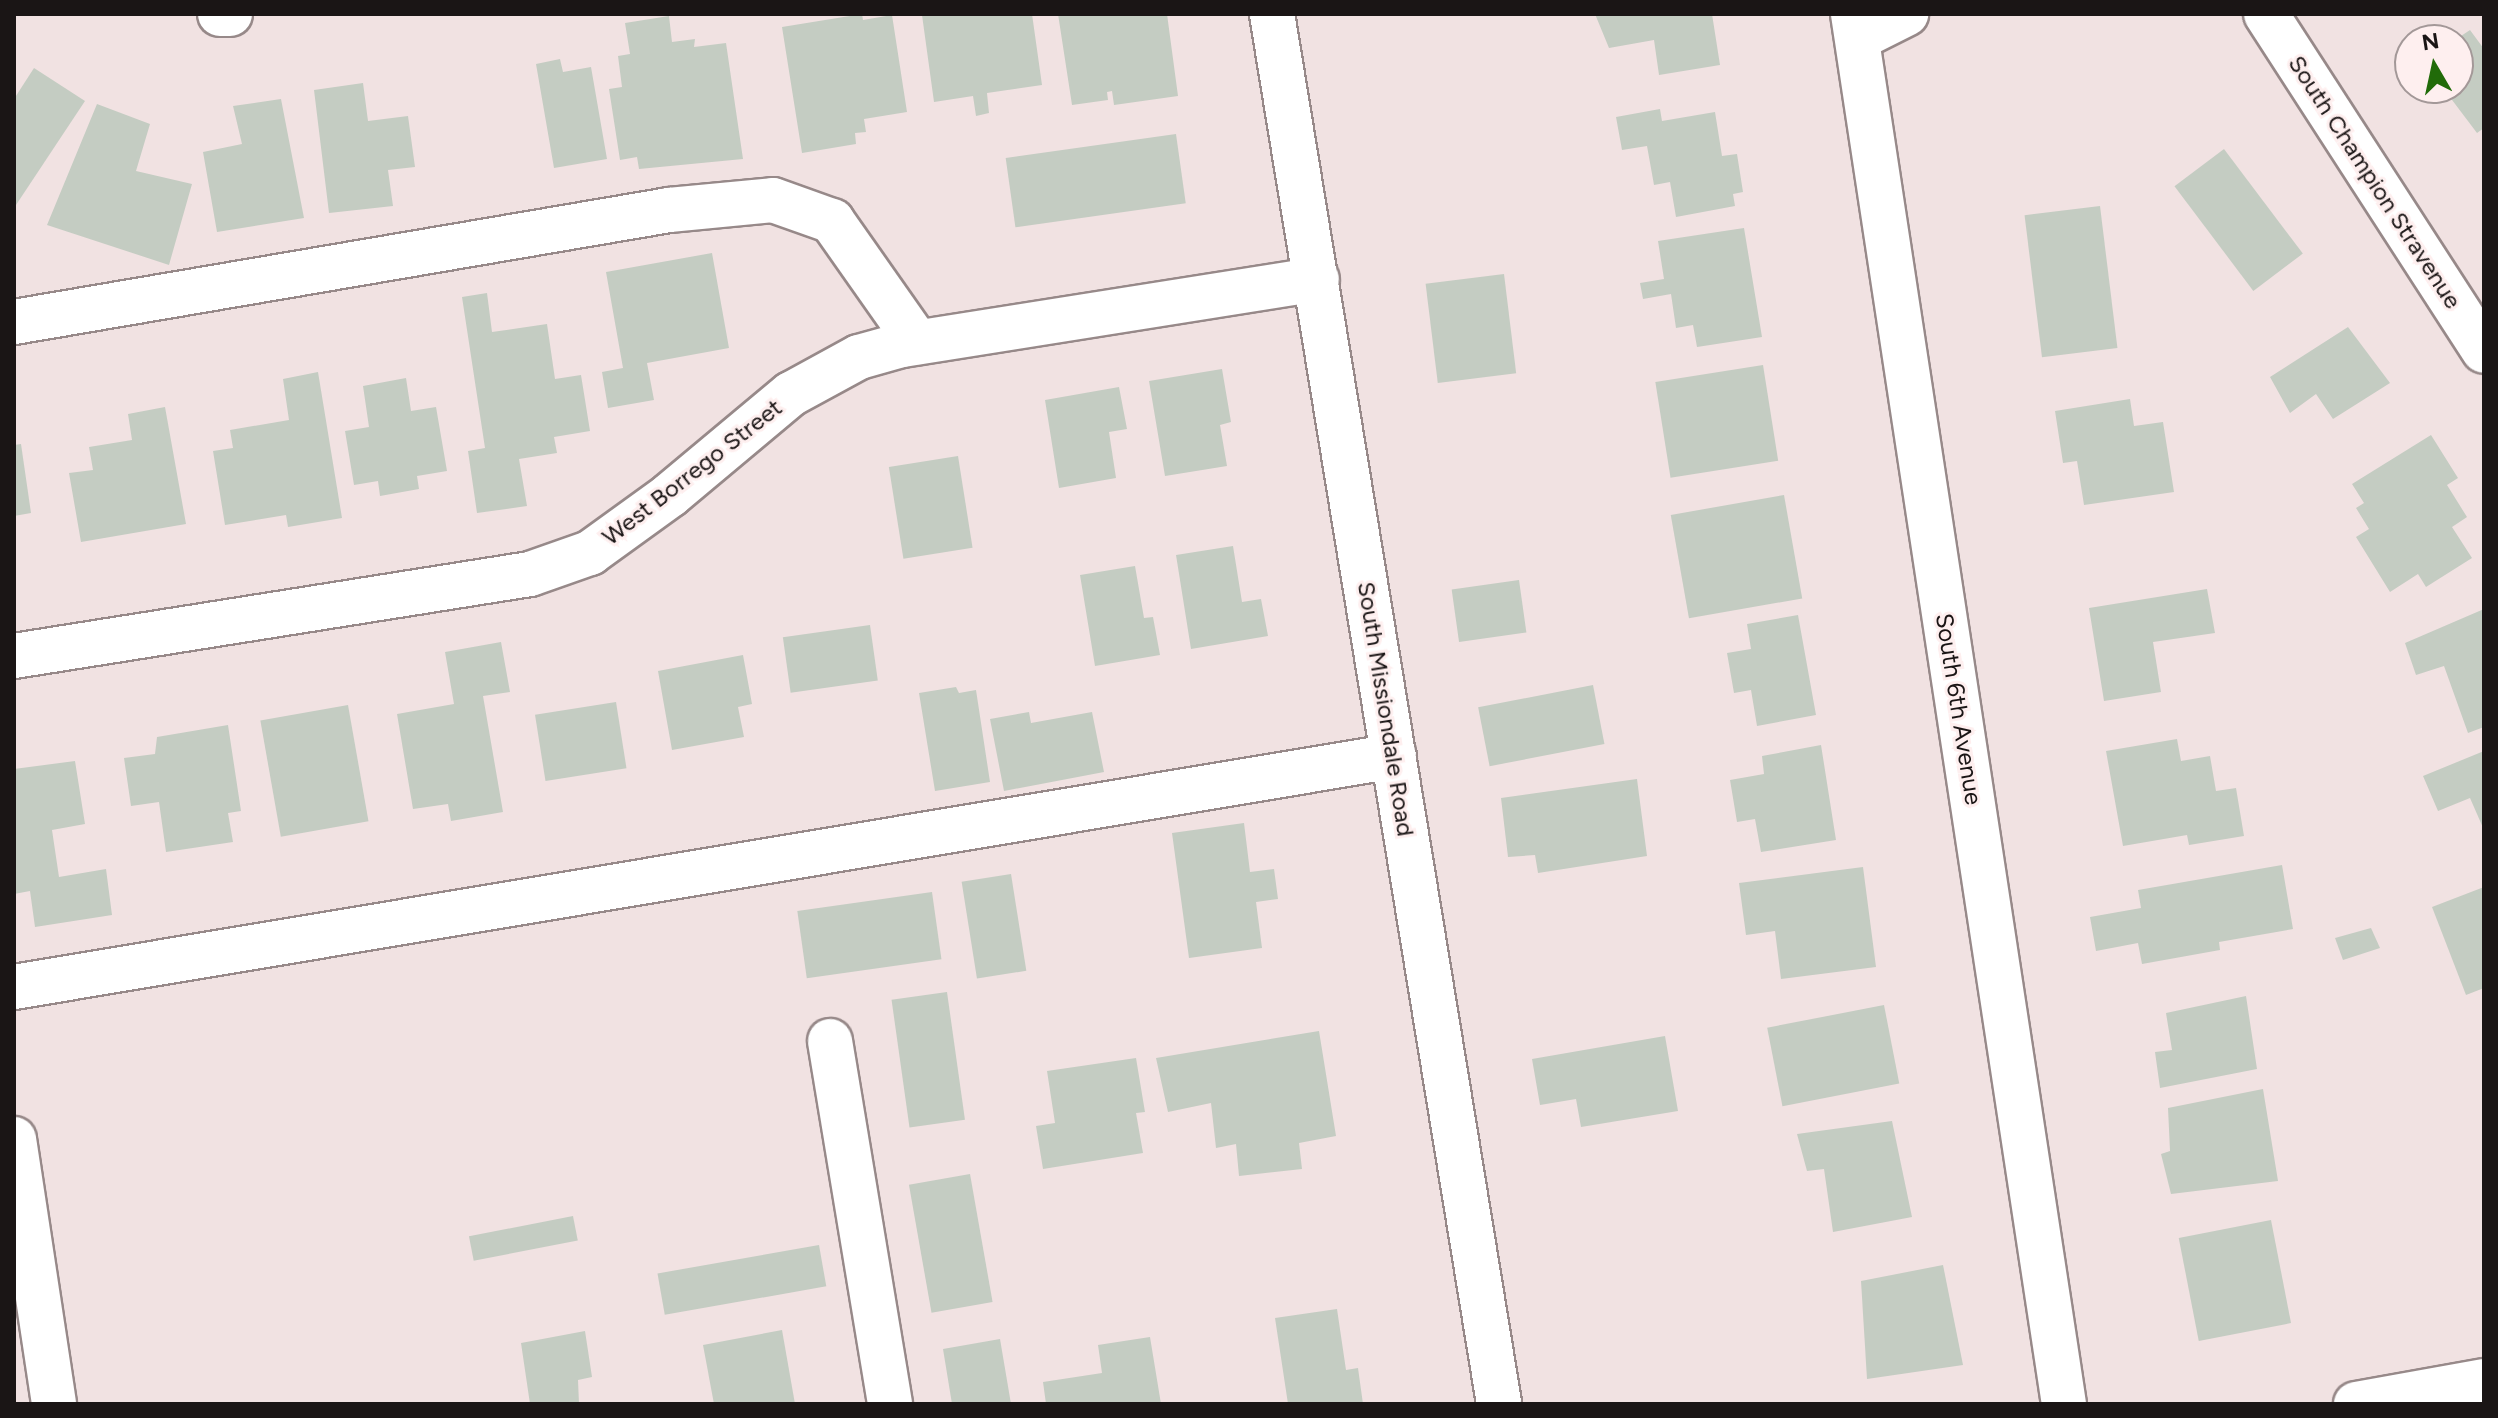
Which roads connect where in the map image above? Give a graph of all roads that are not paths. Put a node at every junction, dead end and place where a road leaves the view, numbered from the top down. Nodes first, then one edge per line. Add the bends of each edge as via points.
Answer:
1 (220, 14) edge
2 (230, 14) edge
3 (1272, 14) edge
4 (1906, 14) edge
5 (2266, 14) edge
6 (1856, 26) edge
7 (1317, 279) junction
8 (14, 322) edge
9 (917, 342) junction
10 (2484, 351) edge
11 (14, 656) edge
12 (1394, 756) junction
13 (14, 987) edge
14 (830, 1041) dead end
15 (14, 1139) edge
16 (2484, 1381) edge
17 (2439, 1397) edge
18 (54, 1404) edge
19 (890, 1404) edge
20 (1499, 1404) edge
21 (2064, 1404) edge
22 (2356, 1404) edge

1 - 2 street
3 - 7 street, South Missiondale Road
4 - 6 street
5 - 10 street, South Champion Stravenue
6 - 21 street, South 6th Avenue
7 - 9 street, West Borrego Street
7 - 12 street, South Missiondale Road
8 - 9 street via 669,210 773,200 832,221
9 - 11 street, West Borrego Street via 859,357 791,394 670,495 590,553 530,574
12 - 13 street
12 - 20 street, South Missiondale Road
14 - 19 street
15 - 18 street
16 - 17 street
17 - 22 street

